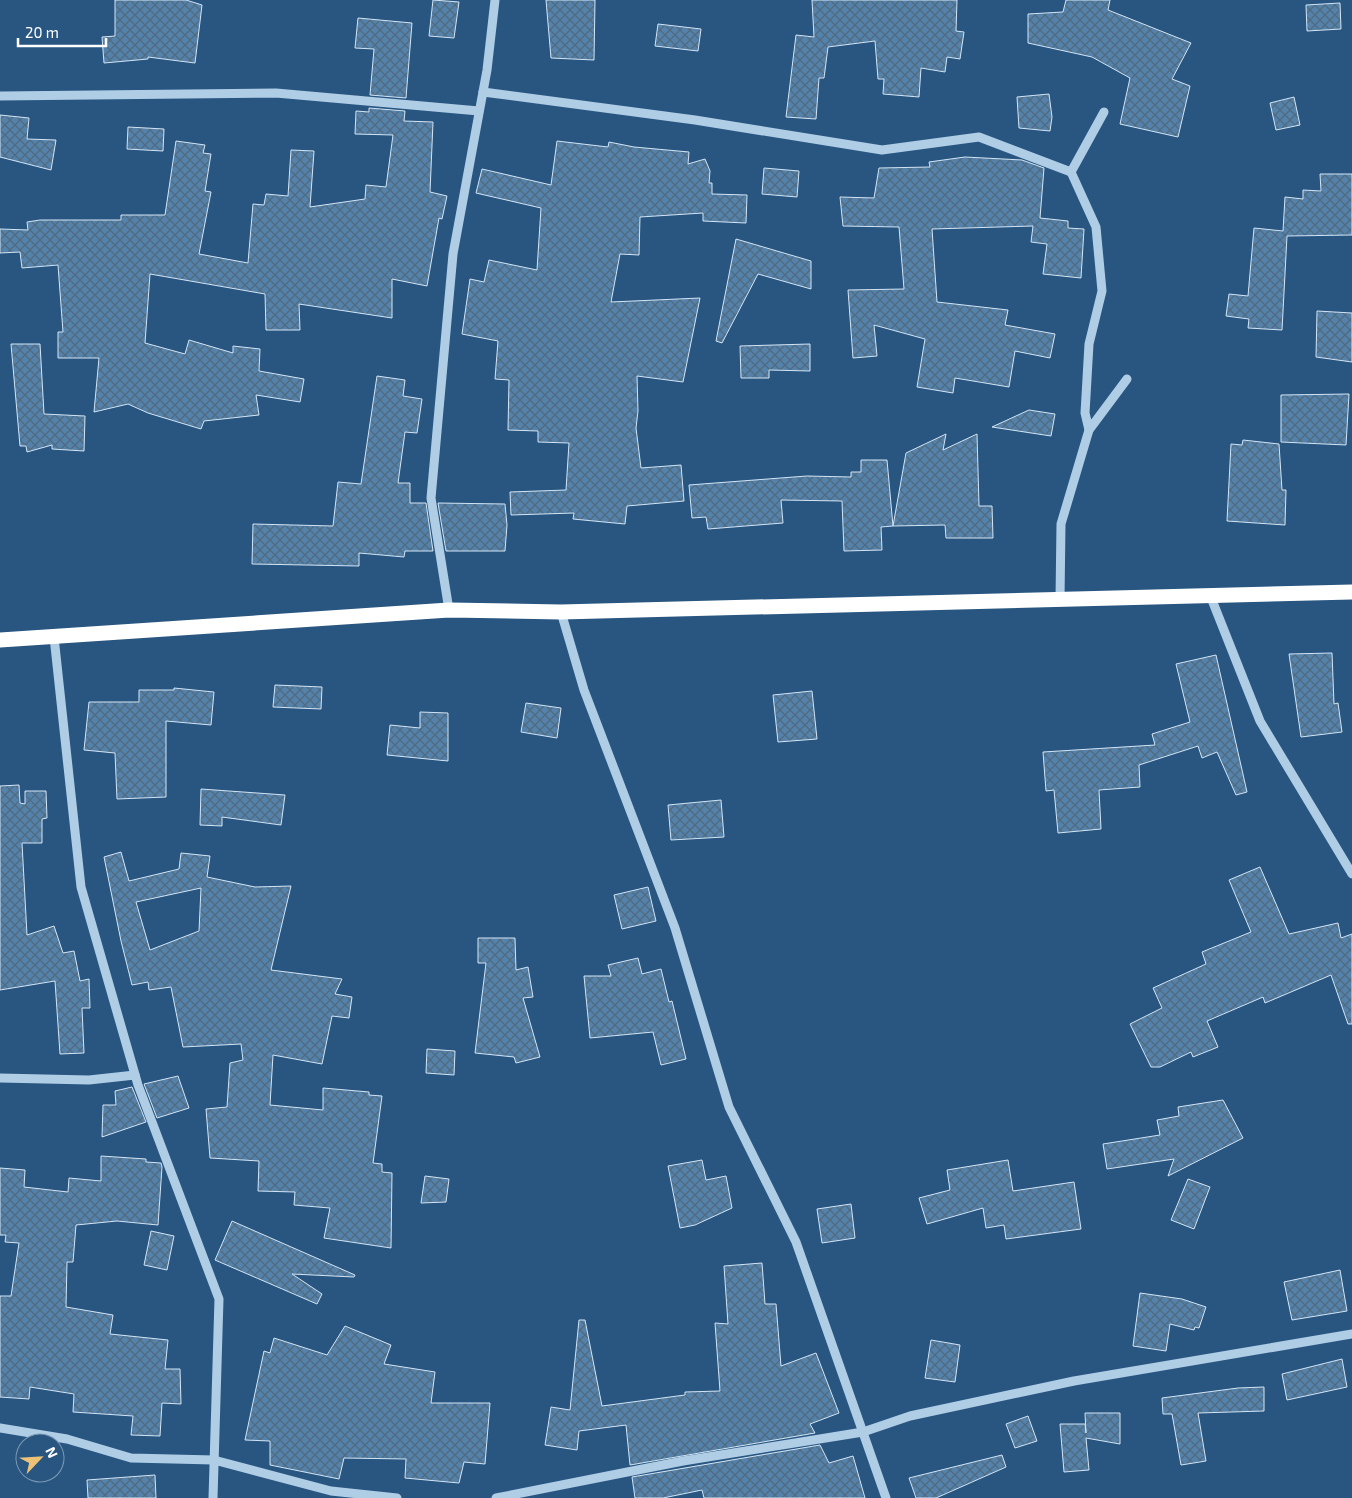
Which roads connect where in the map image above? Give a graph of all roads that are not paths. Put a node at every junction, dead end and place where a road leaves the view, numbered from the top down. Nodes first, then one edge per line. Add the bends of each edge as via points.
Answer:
1 (494, 0) edge
2 (483, 92) junction
3 (0, 96) edge
4 (479, 111) junction
5 (1104, 112) dead end
6 (1071, 172) junction
7 (1127, 379) dead end
8 (1089, 430) junction
9 (1352, 592) edge
10 (1210, 595) junction
11 (1060, 599) junction
12 (449, 610) junction
13 (560, 612) junction
14 (54, 637) junction
15 (0, 640) edge
16 (1352, 874) edge
17 (135, 1076) junction
18 (0, 1078) edge
19 (1352, 1334) edge
20 (0, 1428) edge
21 (863, 1432) junction
22 (214, 1460) junction
23 (212, 1498) edge
24 (397, 1498) edge
25 (496, 1498) edge
26 (886, 1498) edge

1 - 2 street
2 - 4 street
2 - 6 street via 694,120 882,150 979,137
3 - 4 street via 276,93
4 - 12 street via 453,254 431,498
5 - 6 street
6 - 8 street via 1096,227 1102,291 1090,344 1085,413
7 - 8 street
8 - 11 street via 1061,524
9 - 10 highway
10 - 11 highway
10 - 16 street via 1260,721
11 - 13 highway
12 - 13 highway
12 - 14 highway
13 - 21 street via 584,690 675,928 729,1107 796,1242
14 - 15 highway
14 - 17 street via 80,887
17 - 18 street via 89,1080
17 - 22 street via 219,1300
19 - 21 street via 1074,1381 910,1416
20 - 22 street via 67,1439 131,1458
21 - 25 street via 683,1461
21 - 26 street
22 - 23 street
22 - 24 street via 331,1491

